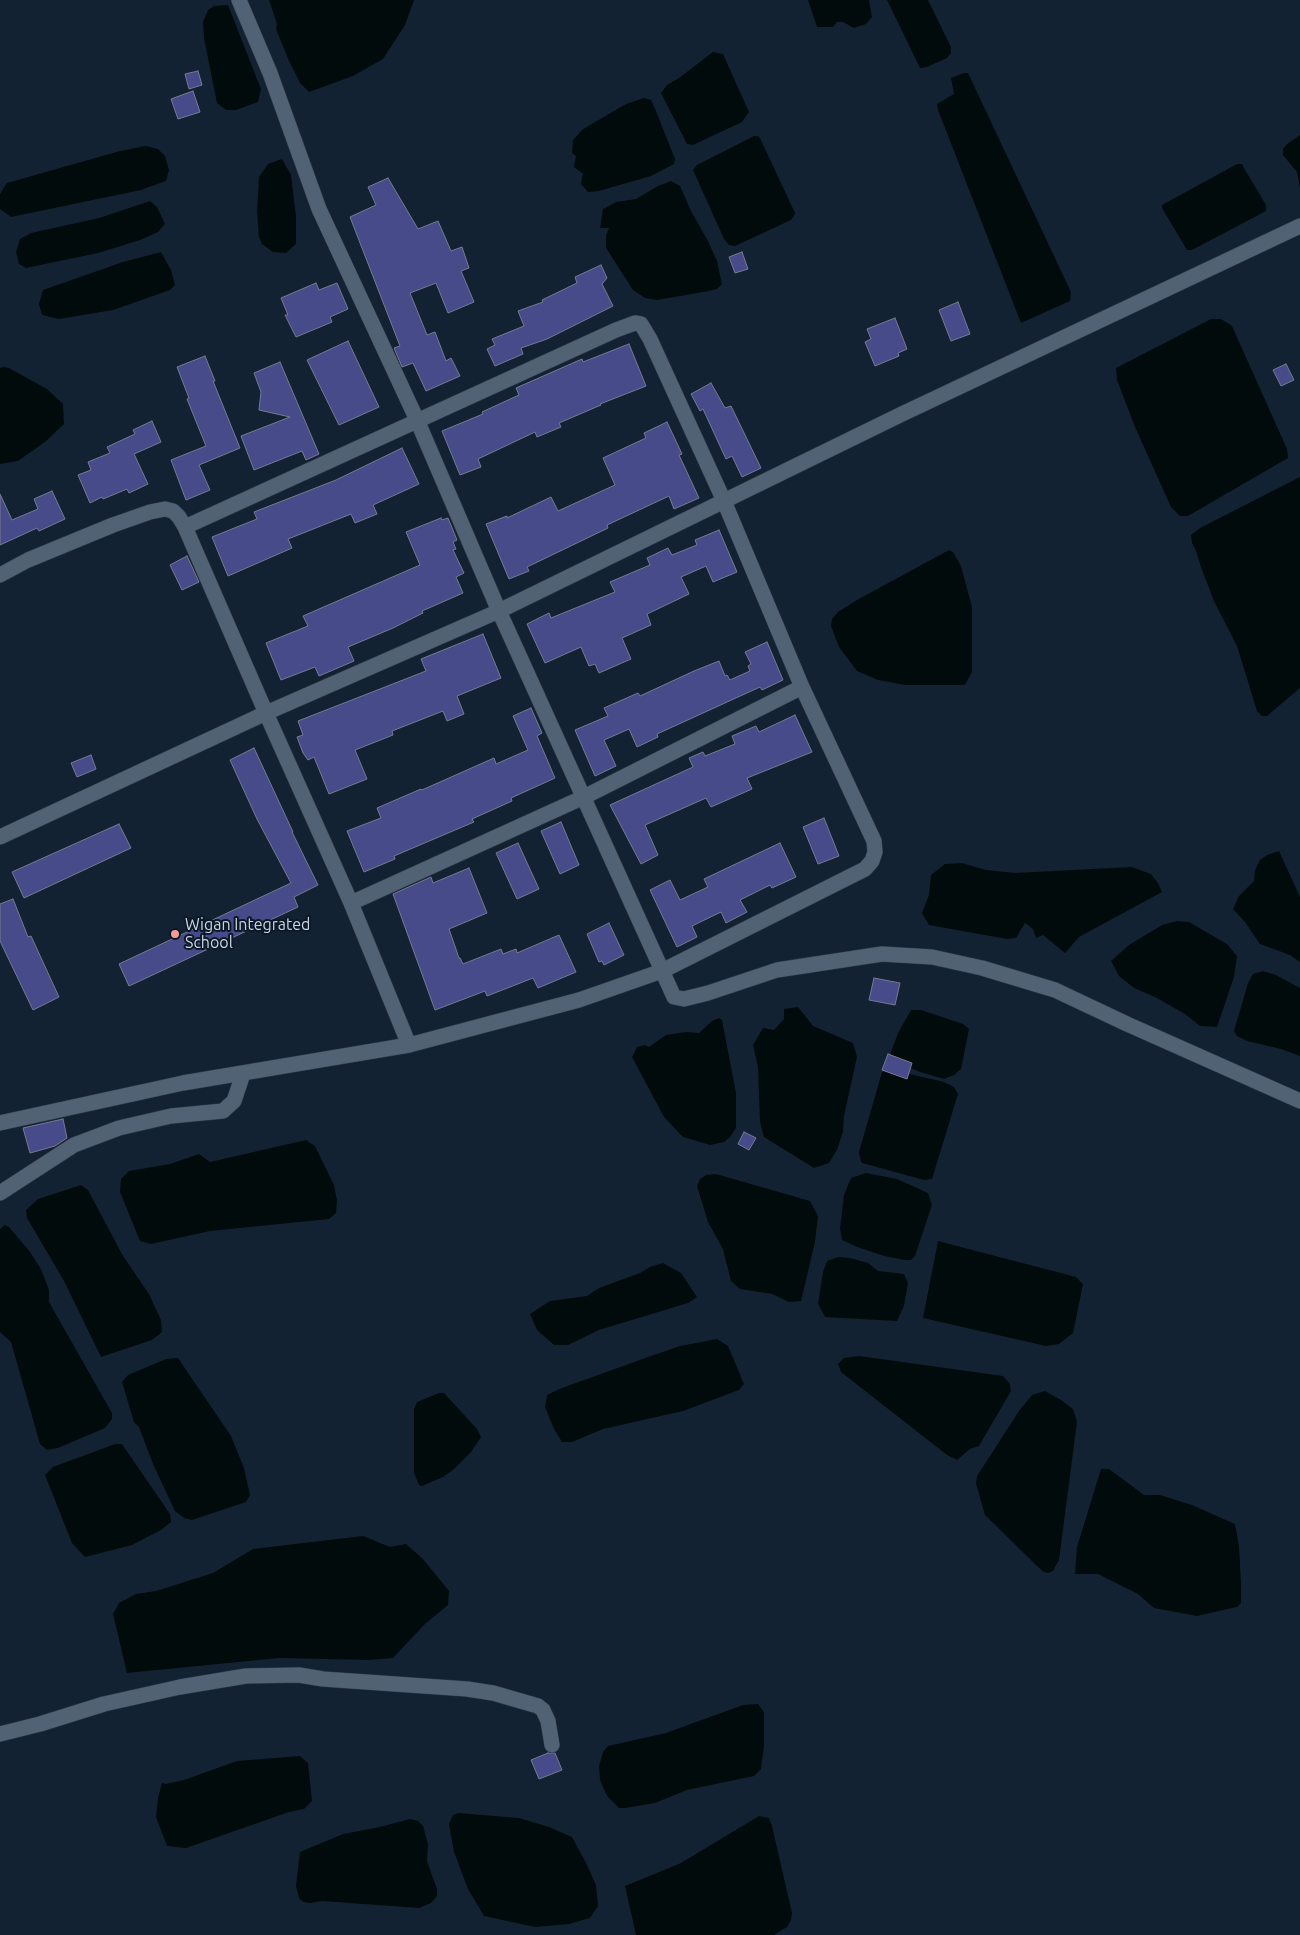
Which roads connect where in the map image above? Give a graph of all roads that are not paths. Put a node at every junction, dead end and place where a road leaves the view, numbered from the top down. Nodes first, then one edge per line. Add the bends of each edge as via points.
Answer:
1 (239, 0) edge
2 (1300, 226) edge
3 (417, 420) junction
4 (724, 501) junction
5 (185, 527) junction
6 (0, 576) edge
7 (499, 611) junction
8 (802, 687) junction
9 (266, 713) junction
10 (584, 797) junction
11 (0, 837) edge
12 (351, 903) junction
13 (662, 972) junction
14 (409, 1044) junction
15 (243, 1074) junction
16 (1300, 1100) edge
17 (0, 1123) edge
18 (0, 1193) edge
19 (0, 1734) edge
20 (552, 1745) dead end

1 - 3 street via 270,73 319,209
2 - 4 street
3 - 4 street via 616,330 641,324
3 - 5 street
3 - 7 street
4 - 7 street
4 - 8 street
5 - 6 street via 173,511 150,512 36,557
5 - 9 street
7 - 9 street
7 - 10 street
8 - 10 street
8 - 13 street via 874,841 872,861 865,869
9 - 11 street
9 - 12 street
10 - 12 street
10 - 13 street
12 - 14 street
13 - 14 street via 579,1000
13 - 16 street via 674,997 684,999 777,970 882,954 932,957 1055,990
14 - 15 street
15 - 17 street via 183,1083
15 - 18 street via 234,1101 223,1111 171,1116 119,1128 74,1145
19 - 20 street via 104,1704 180,1688 246,1676 299,1675 493,1693 543,1710

